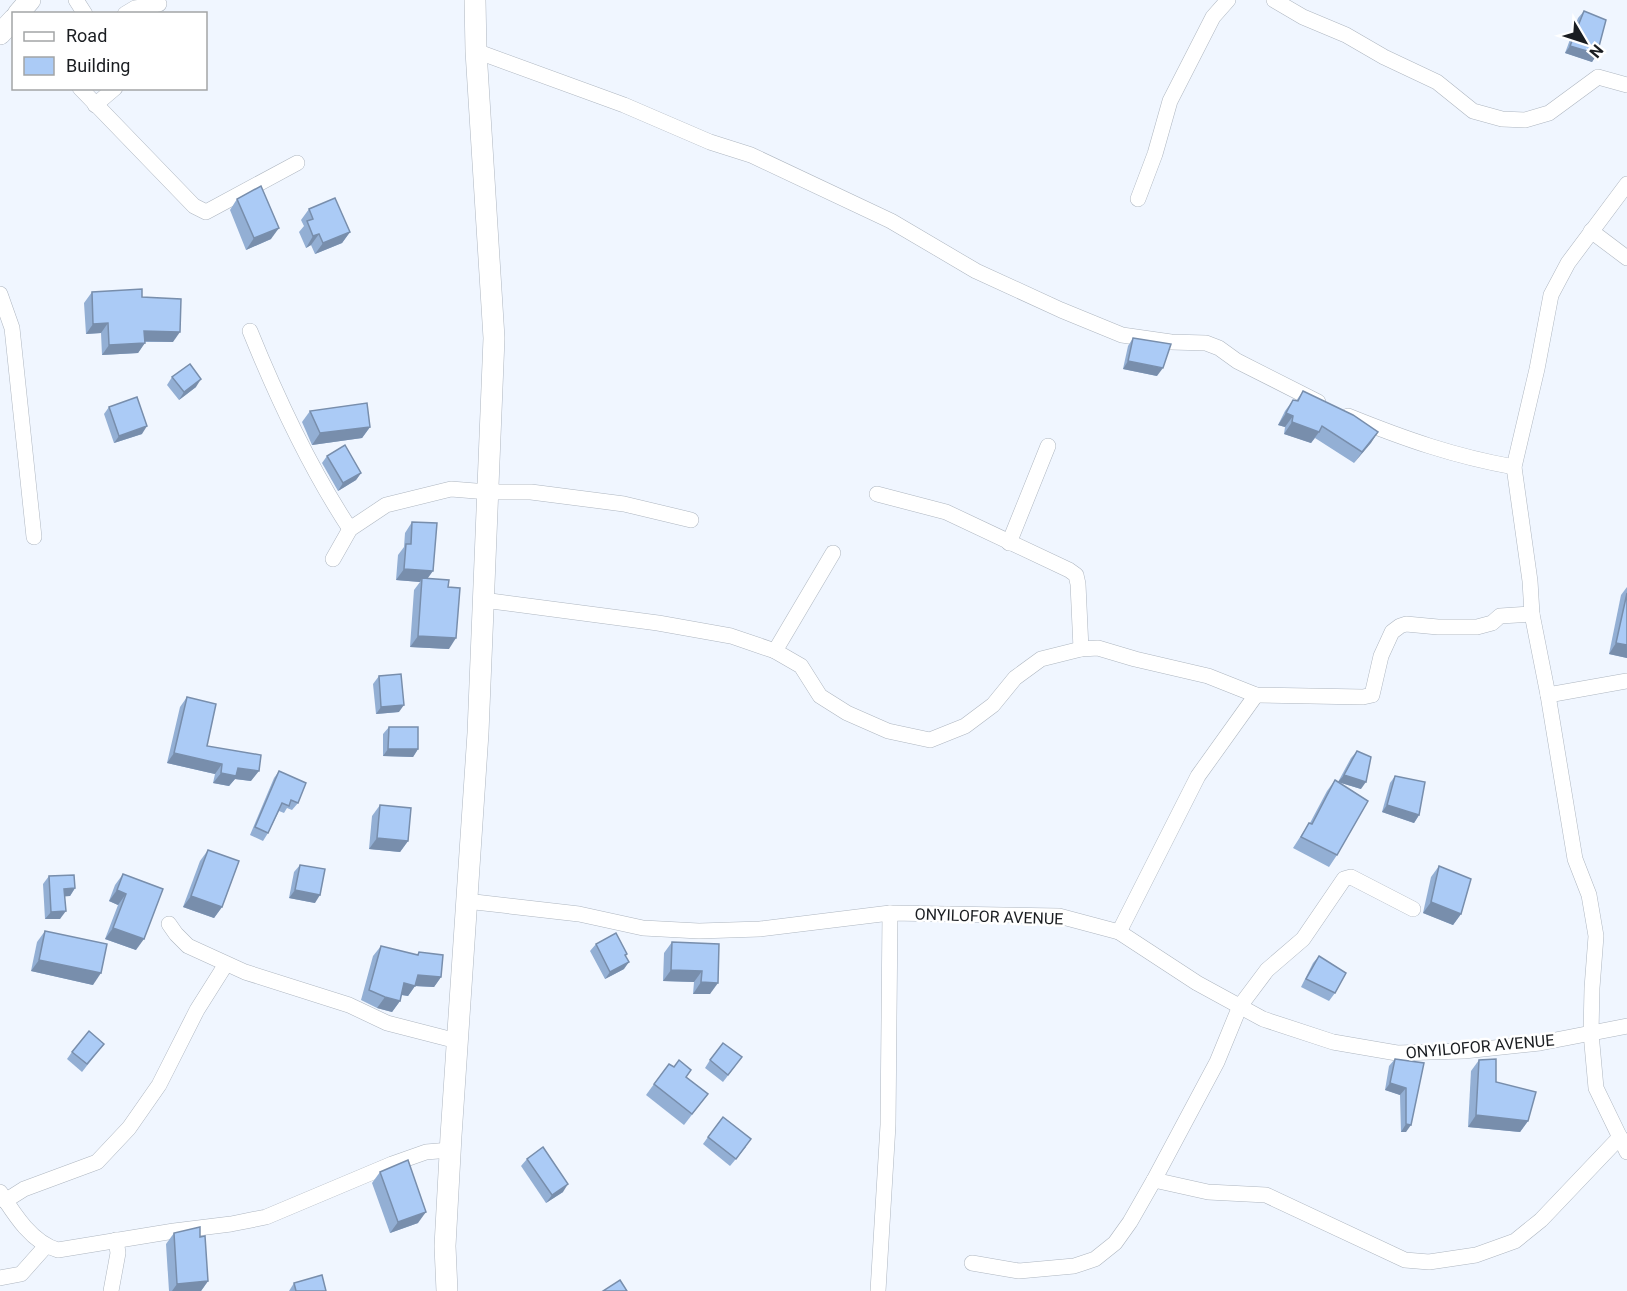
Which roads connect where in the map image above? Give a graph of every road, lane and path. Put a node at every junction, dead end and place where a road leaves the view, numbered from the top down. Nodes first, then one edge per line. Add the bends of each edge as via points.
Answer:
1 (30, 0) edge
2 (475, 0) edge
3 (1228, 0) edge
4 (1274, 0) edge
5 (159, 4) dead end
6 (20, 12) edge
7 (128, 12) edge
8 (12, 21) edge
9 (0, 34) edge
10 (476, 51) junction
11 (1627, 85) edge
12 (82, 90) edge
13 (114, 90) edge
14 (95, 105) junction
15 (297, 164) dead end
16 (1627, 184) edge
17 (1138, 199) dead end
18 (1591, 231) junction
19 (1627, 258) edge
20 (0, 294) edge
21 (250, 331) dead end
22 (1048, 446) dead end
23 (1514, 467) junction
24 (488, 492) junction
25 (877, 494) dead end
26 (691, 520) dead end
27 (350, 529) junction
28 (34, 537) dead end
29 (1009, 543) junction
30 (833, 553) dead end
31 (333, 559) dead end
32 (483, 600) junction
33 (1532, 614) junction
34 (1081, 649) junction
35 (775, 651) junction
36 (1627, 681) edge
37 (1256, 695) junction
38 (1548, 695) junction
39 (466, 901) junction
40 (1413, 909) dead end
41 (890, 913) junction
42 (169, 924) dead end
43 (1119, 932) junction
44 (226, 964) junction
45 (1240, 1006) junction
46 (1627, 1026) edge
47 (1591, 1034) junction
48 (457, 1041) junction
49 (1620, 1137) junction
50 (450, 1150) junction
51 (1627, 1152) edge
52 (1154, 1180) junction
53 (3, 1196) edge
54 (116, 1240) junction
55 (45, 1246) junction
56 (972, 1263) dead end
57 (0, 1278) edge
58 (111, 1291) edge
59 (447, 1291) edge
60 (878, 1291) edge

1 - 6 main road
2 - 10 main road
3 - 17 street via 1213,17 1170,101
4 - 11 street via 1437,82 1473,111 1502,119 1525,120 1548,113 1598,77
5 - 7 street
8 - 9 main road
10 - 23 street via 751,155 891,221 976,271 1122,335 1206,343 1332,409 1417,444
10 - 24 main road via 494,338
12 - 14 street
13 - 14 street
14 - 15 street via 194,206 206,212
16 - 18 street
18 - 19 street
18 - 23 street via 1551,295
20 - 28 street via 12,328
21 - 27 street via 323,488
22 - 29 street
23 - 33 street
24 - 26 street via 531,492 624,504
24 - 27 street via 451,489 408,499 386,505
24 - 32 main road
25 - 29 street via 946,512
27 - 31 street
29 - 34 street via 1076,575
30 - 35 street
32 - 35 street via 731,636
32 - 39 main road
33 - 37 street via 1500,616 1477,627 1400,626 1392,632 1381,656 1372,695
33 - 38 street
34 - 35 street via 1041,659 965,726 930,740 888,731 847,713 819,696 801,666
34 - 37 street via 1098,648 1208,675
36 - 38 street
37 - 43 street via 1198,776
38 - 47 street via 1575,859 1589,895 1596,936
39 - 41 street, ONYILOFOR AVENUE via 579,914 643,928 699,931 760,929
39 - 48 main road
40 - 45 street via 1351,877 1344,879 1303,939 1267,970
41 - 43 street, ONYILOFOR AVENUE via 1059,916
41 - 60 street via 888,1125
42 - 44 street via 188,946
43 - 45 street, ONYILOFOR AVENUE
44 - 48 street via 349,1005 387,1023
44 - 53 street via 197,1010 159,1085 129,1128 97,1162
45 - 47 street, ONYILOFOR AVENUE via 1263,1019 1333,1042 1397,1053 1464,1051
45 - 52 street via 1217,1062
46 - 47 street, ONYILOFOR AVENUE
47 - 49 street via 1596,1088
48 - 50 main road
49 - 51 street
49 - 52 street via 1541,1220 1515,1241 1476,1255 1429,1262 1405,1260 1266,1195 1208,1192
50 - 54 street via 426,1152 392,1164 266,1217
50 - 59 main road
52 - 56 street via 1115,1243 1095,1259 1074,1266 1019,1270
53 - 55 street
54 - 55 street via 58,1250
54 - 58 street via 118,1253
55 - 57 street via 21,1274

